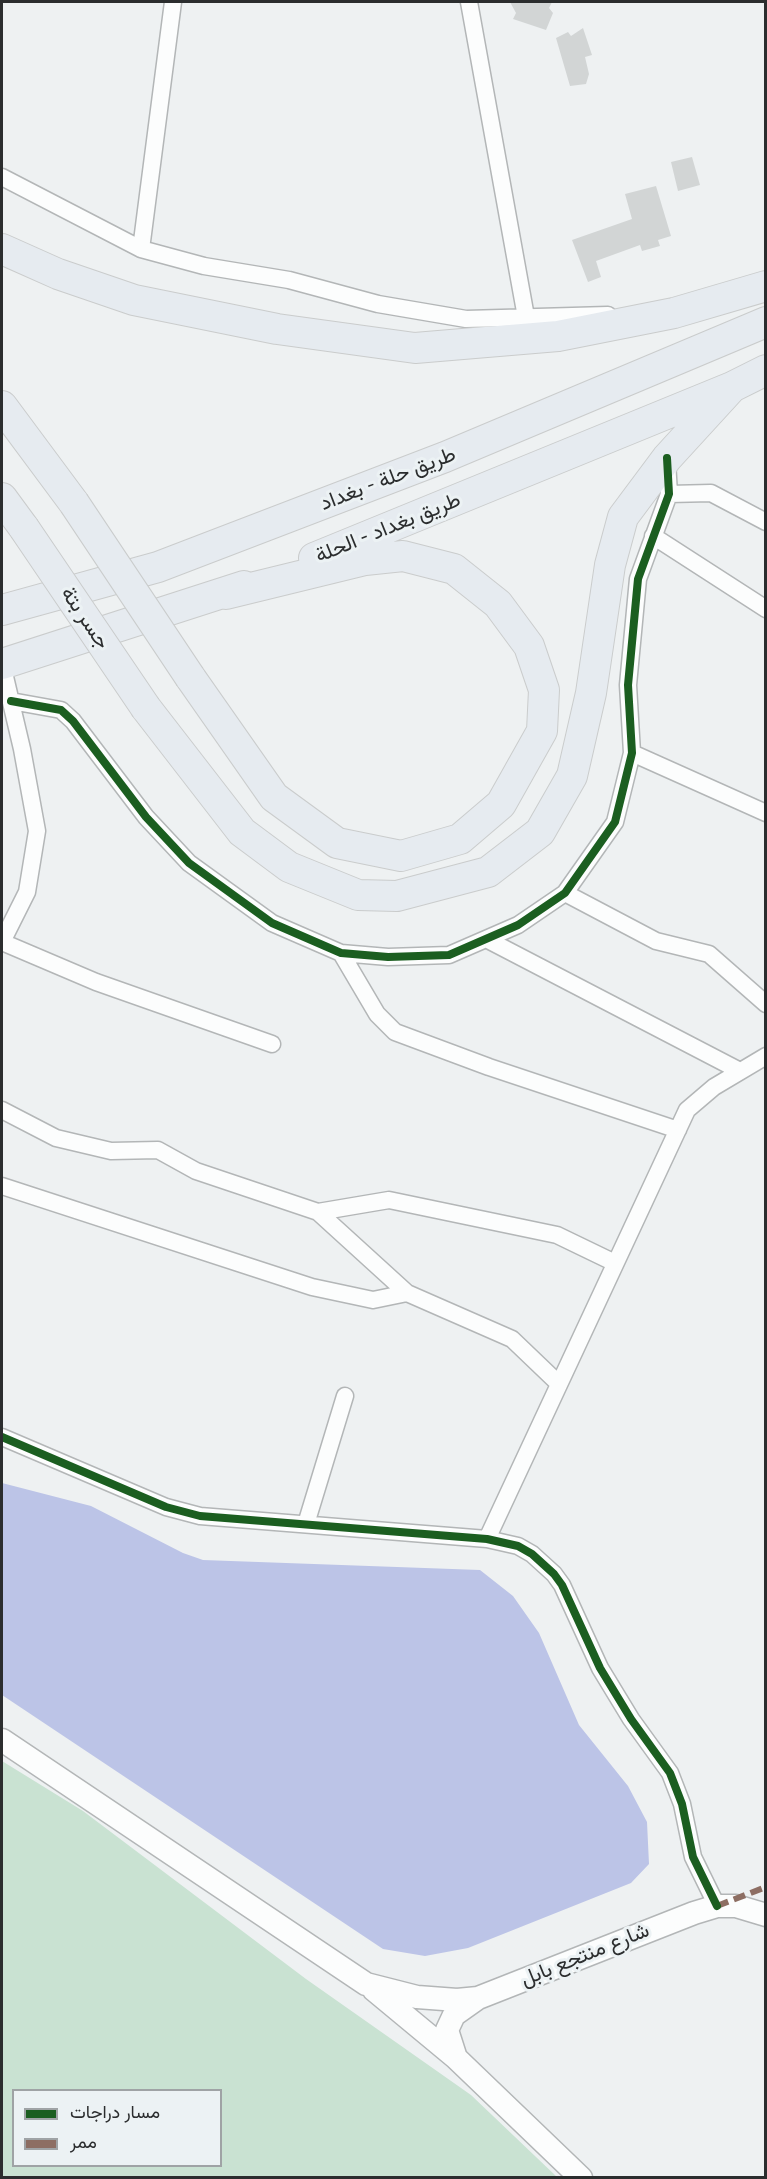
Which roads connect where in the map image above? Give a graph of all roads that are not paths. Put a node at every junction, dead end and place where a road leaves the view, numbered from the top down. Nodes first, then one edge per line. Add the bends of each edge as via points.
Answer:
1 (173, 2) edge
2 (469, 2) edge
3 (2, 177) edge
4 (2, 249) edge
5 (141, 249) junction
6 (765, 286) edge
7 (674, 313) junction
8 (526, 317) junction
9 (765, 321) edge
10 (765, 370) edge
11 (732, 387) junction
12 (2, 406) edge
13 (667, 458) junction
14 (669, 494) junction
15 (2, 498) edge
16 (765, 522) edge
17 (653, 536) junction
18 (226, 594) junction
19 (765, 609) edge
20 (2, 610) edge
21 (2, 664) edge
22 (11, 701) junction
23 (632, 753) junction
24 (765, 813) edge
25 (565, 893) junction
26 (488, 940) junction
27 (2, 942) edge
28 (341, 953) junction
29 (765, 1004) edge
30 (272, 1044) dead end
31 (765, 1056) edge
32 (740, 1071) junction
33 (2, 1110) edge
34 (678, 1130) junction
35 (2, 1186) edge
36 (318, 1212) junction
37 (615, 1263) junction
38 (407, 1293) junction
39 (559, 1384) junction
40 (345, 1396) dead end
41 (2, 1437) edge
42 (306, 1524) junction
43 (487, 1539) junction
44 (2, 1740) edge
45 (717, 1906) junction
46 (765, 1915) edge
47 (366, 1984) junction
48 (478, 1998) junction
49 (456, 2058) junction
50 (581, 2178) edge

1 - 5 street
2 - 8 street
3 - 5 street
4 - 7 highway via 58,274 134,300 277,329 415,348 558,336
5 - 8 street via 204,266 289,280 378,304 466,320
6 - 7 highway
7 - 8 street
9 - 20 highway, طريق حلة - بغداد via 445,457 158,567
10 - 11 highway, طريق بغداد - الحلة
11 - 13 highway, جسر بتة
11 - 18 highway, طريق بغداد - الحلة
12 - 18 highway, bridge via 74,503 274,797 337,843 401,856 460,838 501,804 542,731 544,690 530,646 498,604 454,568 403,556 365,561
13 - 14 street
13 - 15 highway, جسر بتة, bridge via 623,517 610,565 591,693 572,776 540,832 488,872 397,896 358,895 289,867 242,831 146,708
14 - 16 street via 711,493
14 - 17 street
17 - 19 street
17 - 23 street via 638,579 628,685
18 - 21 highway, طريق بغداد - الحلة
21 - 22 street
22 - 27 street via 37,831 27,892
22 - 28 street via 61,710 146,817 189,863 272,923
23 - 24 street
23 - 25 street via 615,822
25 - 26 street
25 - 29 street via 656,941 709,954
26 - 28 street via 449,955 388,957
26 - 32 street
27 - 30 street via 96,982
28 - 34 street via 377,1014 395,1032
31 - 32 street
32 - 34 street via 687,1110
33 - 36 street via 56,1138 111,1151 158,1150 196,1171
34 - 37 street
35 - 38 street via 312,1287 373,1300
36 - 37 street via 389,1200 557,1235
36 - 38 street
37 - 39 street
38 - 39 street via 512,1339
39 - 43 street
40 - 42 street
41 - 42 street via 184,1513
42 - 43 street
43 - 45 street via 503,1541 532,1554 562,1585 606,1677 670,1773 682,1804 693,1857
44 - 47 street
45 - 46 street, شارع منتجع بابل via 736,1906
45 - 48 street, شارع منتجع بابل
47 - 48 street via 417,1997
47 - 49 street, شارع منتجع بابل
48 - 49 street, شارع منتجع بابل via 454,2015 447,2030
49 - 50 street, شارع منتجع بابل

